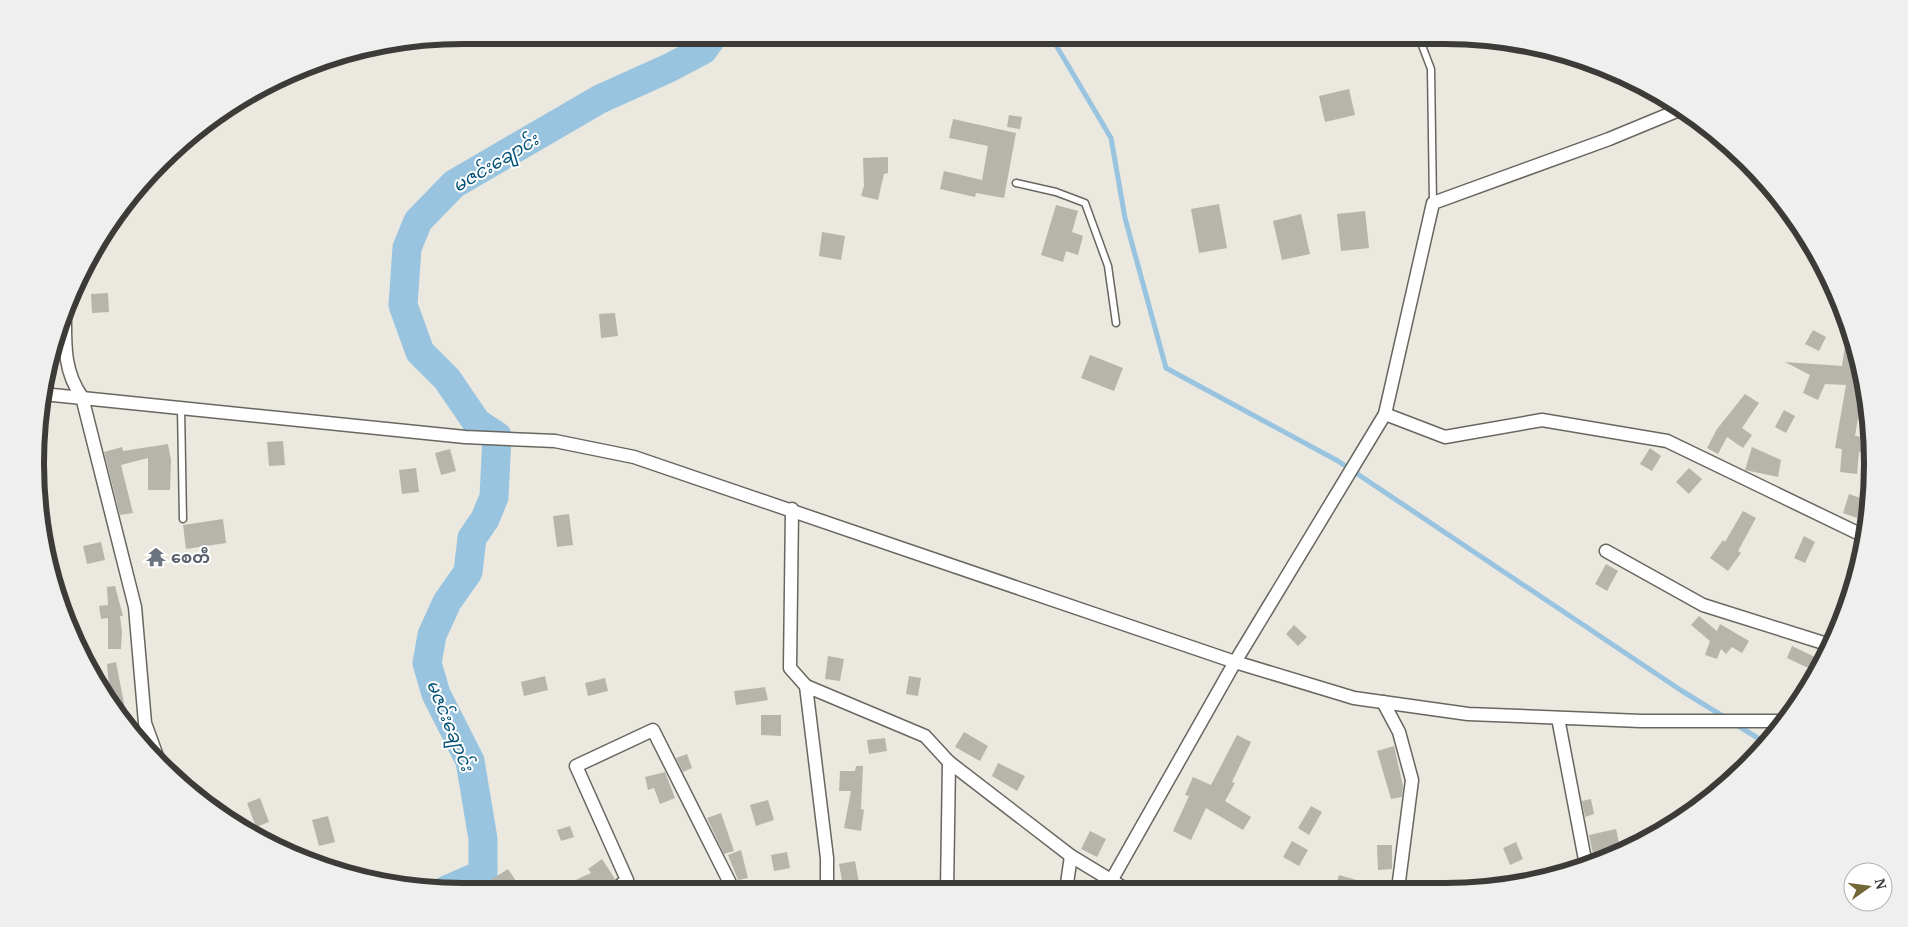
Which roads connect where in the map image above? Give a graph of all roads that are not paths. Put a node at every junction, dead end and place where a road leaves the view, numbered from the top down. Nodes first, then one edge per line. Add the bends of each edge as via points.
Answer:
1 (1421, 44) edge
2 (1674, 112) edge
3 (1016, 183) dead end
4 (1434, 203) junction
5 (1116, 323) dead end
6 (65, 331) edge
7 (50, 395) edge
8 (82, 397) junction
9 (181, 408) junction
10 (1385, 414) junction
11 (792, 509) junction
12 (183, 519) dead end
13 (1858, 533) edge
14 (1606, 551) dead end
15 (1824, 643) edge
16 (1235, 662) junction
17 (806, 686) junction
18 (1384, 702) junction
19 (1558, 718) junction
20 (1776, 721) edge
21 (153, 745) edge
22 (949, 762) junction
23 (1071, 856) junction
24 (1585, 859) edge
25 (1112, 881) junction
26 (624, 883) edge
27 (730, 883) edge
28 (827, 883) edge
29 (947, 883) edge
30 (1067, 883) edge
31 (1115, 883) edge
32 (1399, 883) edge

1 - 4 lane via 1431,69
2 - 4 street
3 - 5 lane via 1085,203 1108,266
4 - 10 street
6 - 8 street via 68,371 72,384
7 - 8 street
8 - 9 street
8 - 21 street via 135,607 145,723
9 - 11 street via 465,437 555,441 634,457
9 - 12 lane
10 - 13 street via 1445,437 1542,420 1667,441
10 - 16 street
11 - 16 street
11 - 17 street via 790,668
14 - 15 street via 1703,605
16 - 18 street via 1354,698
16 - 25 street
17 - 22 street via 925,736
17 - 28 street via 827,858
18 - 19 street via 1468,714
18 - 32 street via 1399,732 1412,780
19 - 20 street
19 - 24 street
22 - 23 street
22 - 29 street
23 - 25 street
23 - 30 street
25 - 31 street
26 - 27 street via 627,880 576,766 653,730

